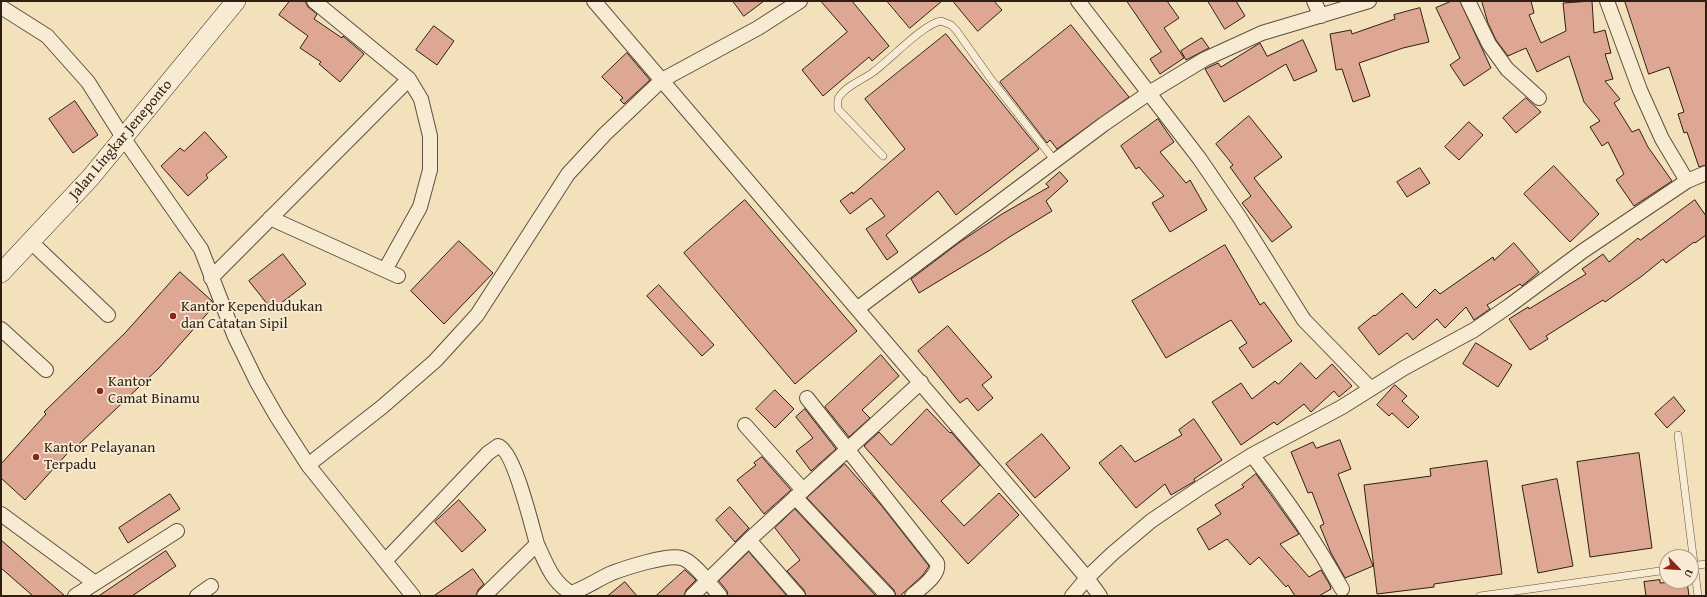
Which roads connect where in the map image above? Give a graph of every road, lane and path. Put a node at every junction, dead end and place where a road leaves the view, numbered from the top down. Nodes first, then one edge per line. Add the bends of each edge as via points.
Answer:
1 (236, 1) edge
2 (314, 1) edge
3 (594, 1) edge
4 (800, 1) edge
5 (1078, 1) edge
6 (1314, 1) edge
7 (1369, 1) edge
8 (1468, 1) edge
9 (1607, 1) edge
10 (1, 8) edge
11 (1320, 16) junction
12 (409, 79) junction
13 (662, 80) junction
14 (1149, 93) junction
15 (1539, 98) dead end
16 (124, 139) junction
17 (883, 156) dead end
18 (1055, 161) junction
19 (1706, 173) edge
20 (1687, 181) junction
21 (270, 218) junction
22 (30, 241) junction
23 (385, 270) junction
24 (1, 273) edge
25 (398, 276) dead end
26 (211, 278) junction
27 (858, 308) junction
28 (108, 315) dead end
29 (1, 329) edge
30 (46, 370) dead end
31 (921, 382) junction
32 (1371, 389) junction
33 (807, 398) dead end
34 (745, 426) dead end
35 (1678, 435) dead end
36 (848, 450) junction
37 (1252, 455) junction
38 (308, 465) junction
39 (799, 494) junction
40 (1, 514) edge
41 (177, 531) dead end
42 (749, 540) junction
43 (537, 544) junction
44 (1690, 549) edge
45 (385, 561) junction
46 (1659, 571) edge
47 (1087, 578) junction
48 (707, 581) junction
49 (95, 583) junction
50 (211, 586) dead end
51 (1342, 589) dead end
52 (1520, 593) edge
53 (75, 596) edge
54 (197, 596) edge
55 (413, 596) edge
56 (484, 596) edge
57 (692, 596) edge
58 (720, 596) edge
59 (798, 596) edge
60 (888, 596) edge
61 (912, 596) edge
62 (1072, 596) edge
63 (1100, 596) edge
64 (1480, 596) edge

1 - 16 main road, Jalan Lingkar Jeneponto
2 - 12 street
3 - 13 street
4 - 13 street via 758,28
5 - 14 street
6 - 11 street
7 - 11 street
8 - 15 street via 1489,44 1507,69
9 - 20 street via 1643,97 1662,139
10 - 16 street via 47,36 88,82
11 - 14 street via 1262,33 1205,59
12 - 21 street
12 - 23 street via 421,99 430,136 430,170 420,207
13 - 27 street
13 - 38 street via 605,134 568,174 477,315 435,361 382,407
14 - 18 street
14 - 32 street via 1199,158 1304,320
16 - 22 main road, Jalan Lingkar Jeneponto via 87,183
16 - 26 street via 201,249
17 - 18 lane via 838,109 840,96 893,57 928,27 942,21 956,30
18 - 27 street
19 - 20 street
20 - 32 street via 1583,251 1474,330 1442,346
21 - 23 street
21 - 26 street
22 - 24 main road, Jalan Lingkar Jeneponto
22 - 28 street
23 - 25 street
26 - 38 street via 257,382
27 - 31 street
29 - 30 street
31 - 36 street
31 - 47 street
32 - 37 street
33 - 36 street
34 - 39 street
35 - 44 lane
36 - 39 street
36 - 61 street via 937,563 935,574
37 - 47 street via 1151,521
37 - 51 street via 1302,523
38 - 45 street
39 - 42 street
39 - 60 street
40 - 49 street
41 - 49 street
42 - 48 street
42 - 59 street
43 - 45 street via 522,490 506,452 498,446 488,453
43 - 48 street via 551,575 571,593 612,573 668,558 681,558 690,563
43 - 56 street
45 - 55 street
46 - 52 lane
47 - 62 street
47 - 63 street
48 - 57 street
48 - 58 street
49 - 53 street
50 - 54 street
52 - 64 lane

